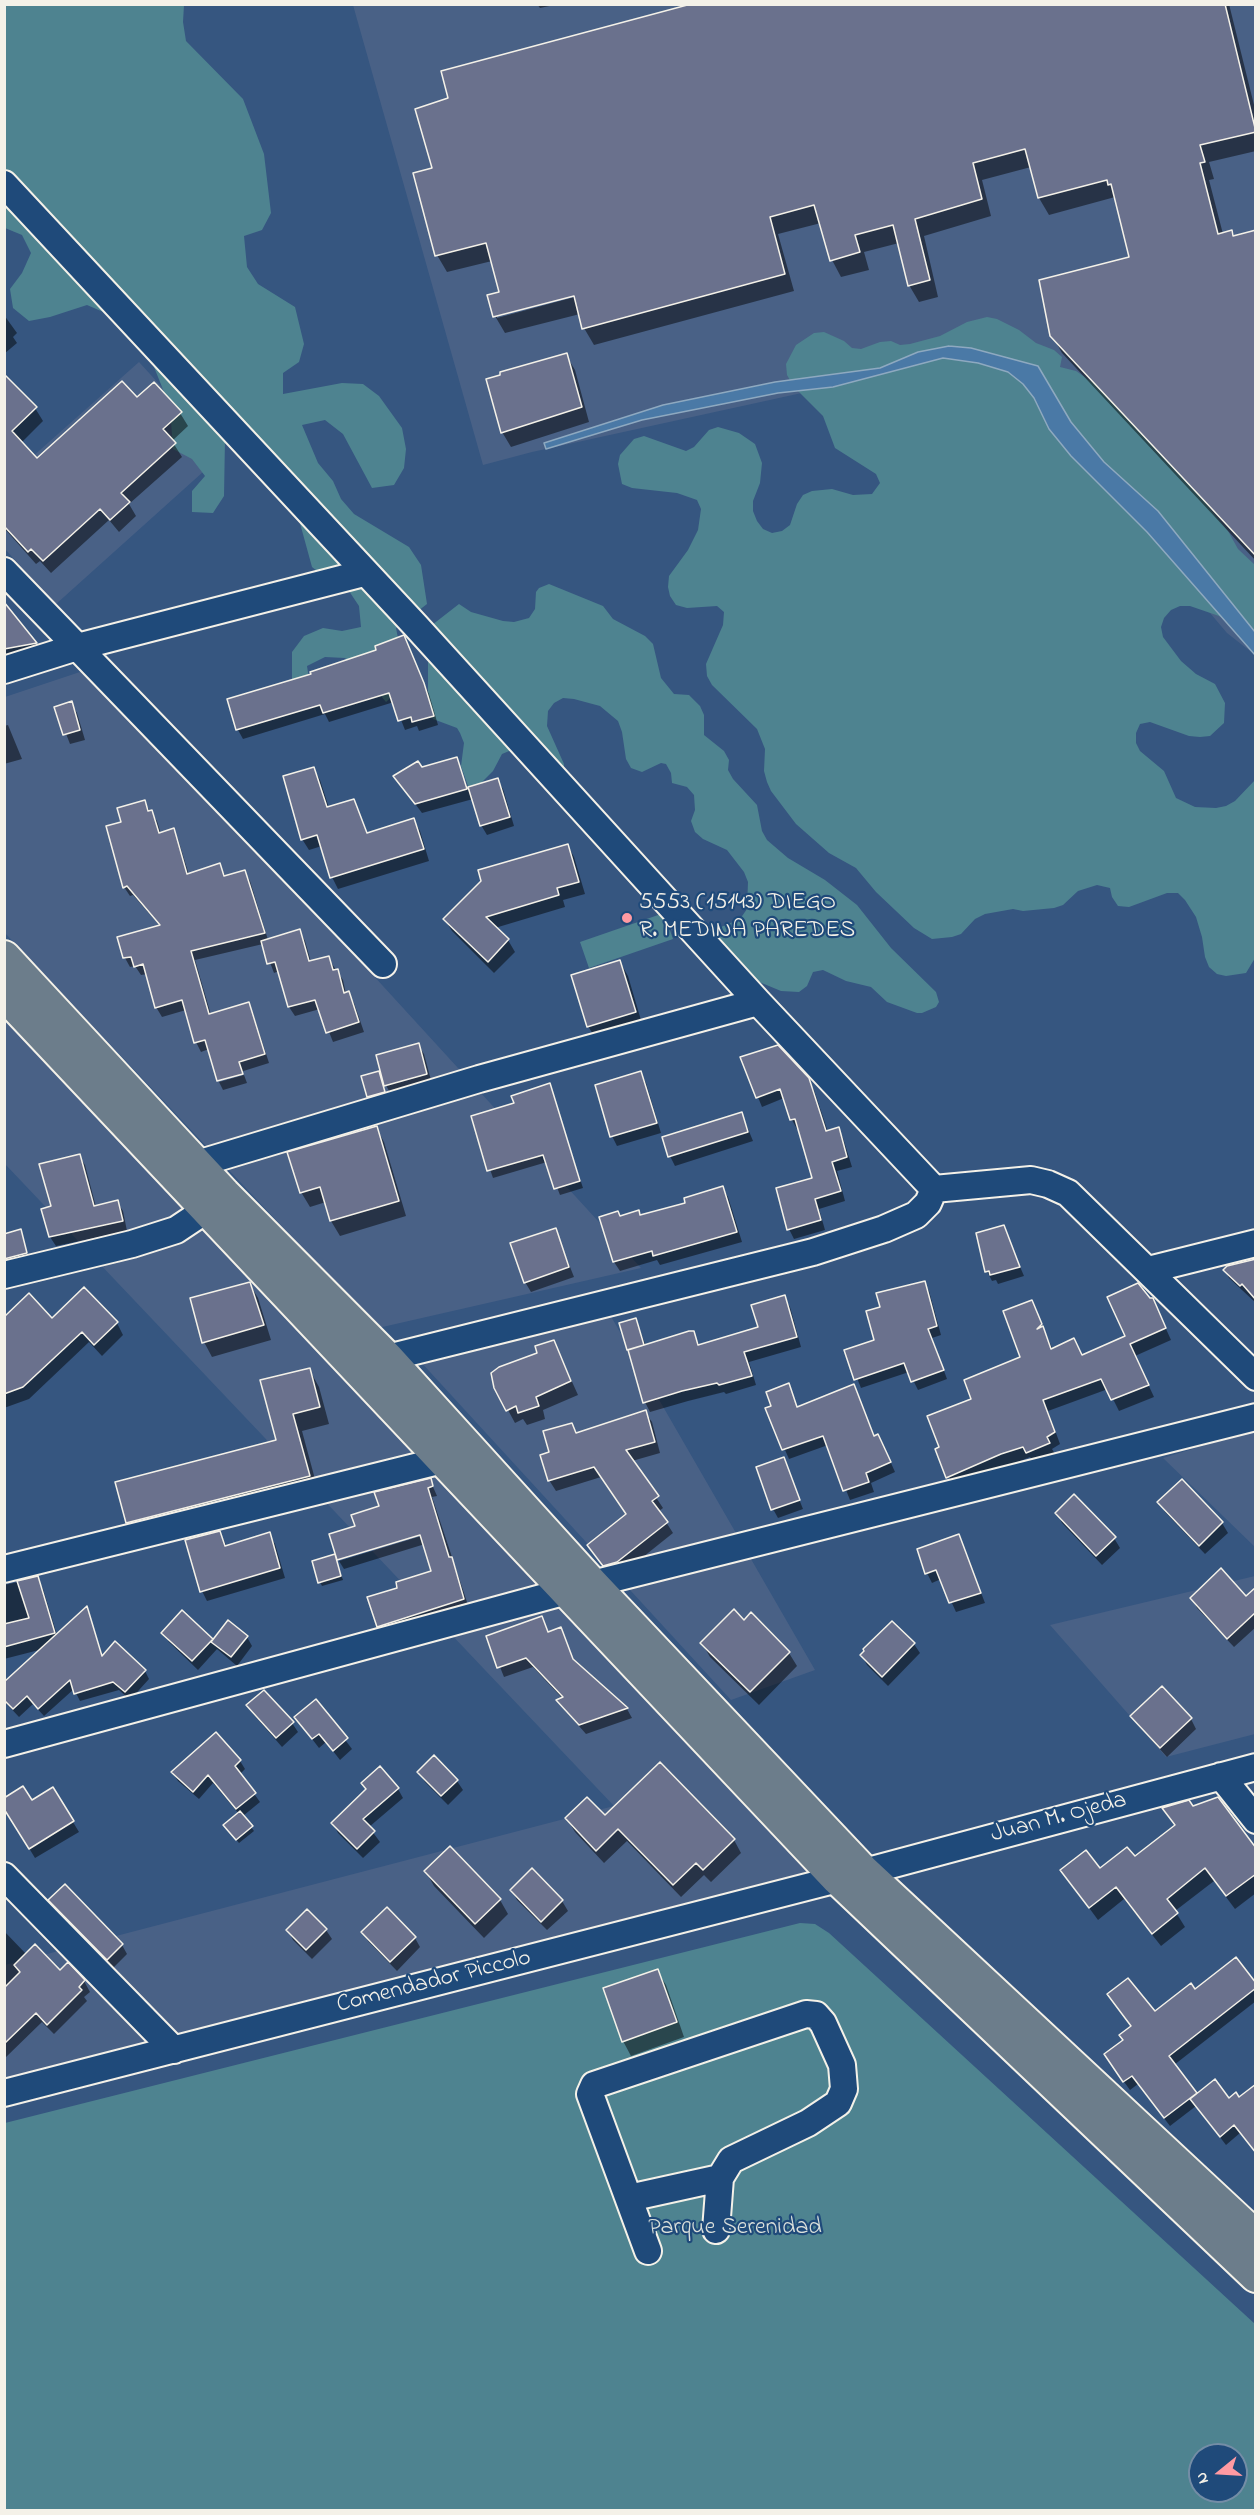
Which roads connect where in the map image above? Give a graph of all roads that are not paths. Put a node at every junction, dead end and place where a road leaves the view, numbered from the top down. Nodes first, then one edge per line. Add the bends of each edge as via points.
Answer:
1 (4, 184) edge
2 (4, 571) edge
3 (364, 573) junction
4 (77, 647) junction
5 (4, 670) edge
6 (4, 957) edge
7 (383, 964) dead end
8 (4, 994) edge
9 (758, 1002) junction
10 (197, 1164) junction
11 (934, 1189) junction
12 (215, 1202) junction
13 (1256, 1243) edge
14 (1148, 1270) junction
15 (4, 1275) edge
16 (387, 1358) junction
17 (1256, 1377) edge
18 (1256, 1418) edge
19 (443, 1460) junction
20 (4, 1569) edge
21 (580, 1588) junction
22 (4, 1744) edge
23 (1256, 1767) edge
24 (1221, 1776) junction
25 (1256, 1820) edge
26 (851, 1875) junction
27 (4, 1876) edge
28 (174, 2050) junction
29 (4, 2093) edge
30 (720, 2178) junction
31 (629, 2199) junction
32 (716, 2230) dead end
33 (1256, 2236) edge
34 (648, 2251) dead end
35 (1255, 2275) edge

1 - 3 street
2 - 4 street
3 - 4 street
3 - 9 street
4 - 5 street
4 - 7 street
6 - 10 main road
8 - 12 main road
9 - 10 street via 479,1079
9 - 11 street
10 - 12 main road
11 - 14 street via 1031,1180 1048,1184 1068,1193
11 - 16 street via 928,1203 916,1215 813,1252
12 - 15 street via 176,1230
12 - 16 main road
12 - 19 main road
13 - 14 street
14 - 17 street
16 - 21 main road
18 - 21 street
19 - 20 street
19 - 21 main road
21 - 22 street
21 - 26 main road
23 - 24 street, Juan M. Ojeda
24 - 25 street
24 - 26 street, Juan M. Ojeda
26 - 28 street, Comendador Piccolo
26 - 33 main road
26 - 35 main road
27 - 28 street
28 - 29 street, Comendador Piccolo
30 - 31 street
30 - 31 street via 731,2160 808,2123 838,2103 844,2089 842,2066 816,2015 795,2017 594,2085 590,2094
30 - 32 street
31 - 34 street

